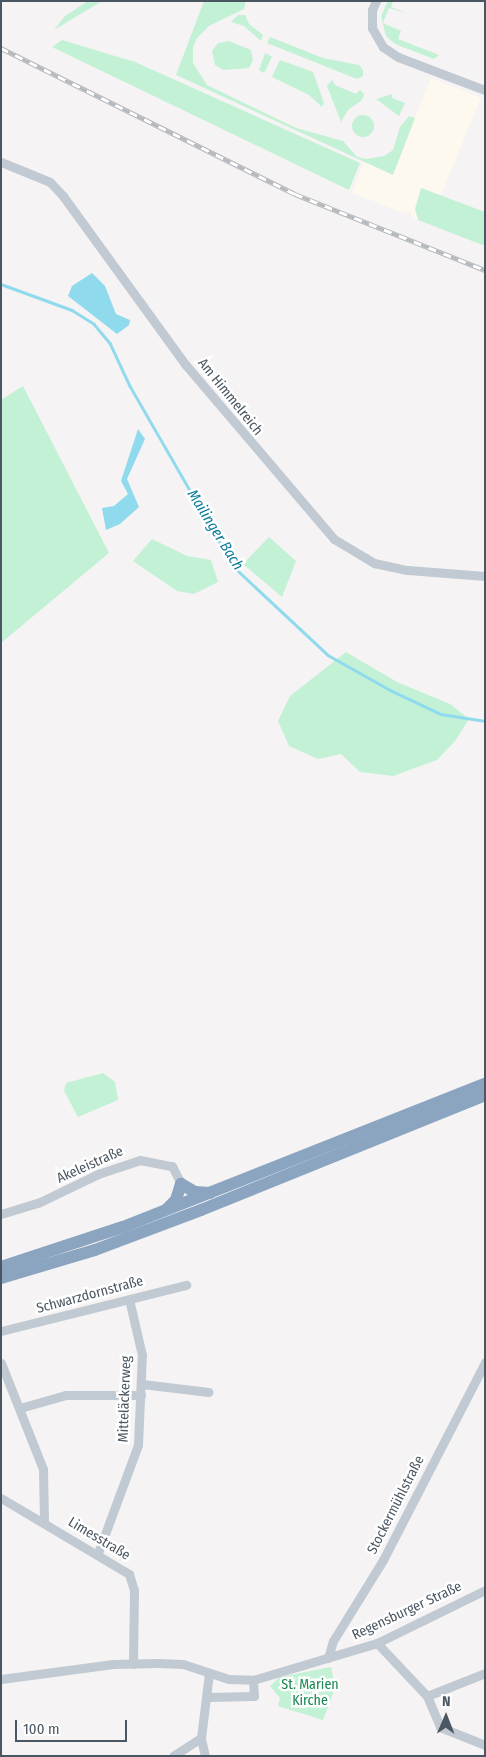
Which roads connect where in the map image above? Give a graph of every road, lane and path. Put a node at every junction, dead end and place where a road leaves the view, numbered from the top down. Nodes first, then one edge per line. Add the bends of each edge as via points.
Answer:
1 (376, 1) edge
2 (485, 90) edge
3 (1, 162) edge
4 (485, 576) edge
5 (485, 1084) edge
6 (485, 1096) edge
7 (181, 1184) junction
8 (212, 1193) junction
9 (165, 1211) junction
10 (1, 1214) edge
11 (1, 1267) edge
12 (1, 1278) edge
13 (186, 1285) dead end
14 (129, 1299) junction
15 (1, 1331) edge
16 (485, 1362) edge
17 (1, 1363) edge
18 (482, 1375) edge
19 (142, 1384) junction
20 (209, 1392) dead end
21 (141, 1395) junction
22 (20, 1408) junction
23 (1, 1498) edge
24 (44, 1523) junction
25 (98, 1553) junction
26 (485, 1590) edge
27 (377, 1643) junction
28 (328, 1658) junction
29 (133, 1664) junction
30 (209, 1673) junction
31 (485, 1673) edge
32 (1, 1679) edge
33 (253, 1680) junction
34 (427, 1696) junction
35 (207, 1697) junction
36 (201, 1738) junction
37 (485, 1746) edge
38 (173, 1756) edge
39 (205, 1756) edge

1 - 2 street via 372,10 372,28 383,47 398,57
3 - 4 street, Am Himmelreich via 50,182 63,196 185,364 334,539 362,558 391,567
5 - 8 highway
6 - 12 highway via 95,1250
7 - 8 highway via 195,1192
7 - 9 highway via 176,1200
7 - 10 street, Akeleistraße via 176,1171 168,1164 140,1160 98,1174 38,1203
8 - 9 highway
9 - 11 highway via 76,1245
13 - 14 street, Schwarzdornstraße
14 - 15 street, Schwarzdornstraße
14 - 19 street, Mitteläckerweg via 142,1354
16 - 18 street, Stockermühlstraße
17 - 22 street
18 - 28 street, Stockermühlstraße via 383,1560 333,1641
19 - 20 street
19 - 21 street, Mitteläckerweg
21 - 22 street via 66,1395
21 - 25 street, Mitteläckerweg via 135,1458
22 - 24 street via 43,1469
23 - 24 street, Limesstraße
24 - 25 street, Limesstraße
25 - 29 street, Limesstraße via 122,1567 132,1579
26 - 27 street, Regensburger Straße
27 - 28 street, Regensburger Straße
27 - 34 street
28 - 33 street, Regensburger Straße
29 - 30 street via 183,1664
29 - 32 street
30 - 33 street
30 - 35 street
31 - 34 street
33 - 35 street via 254,1696
34 - 37 street via 440,1727
35 - 36 street
36 - 38 street
36 - 39 street

